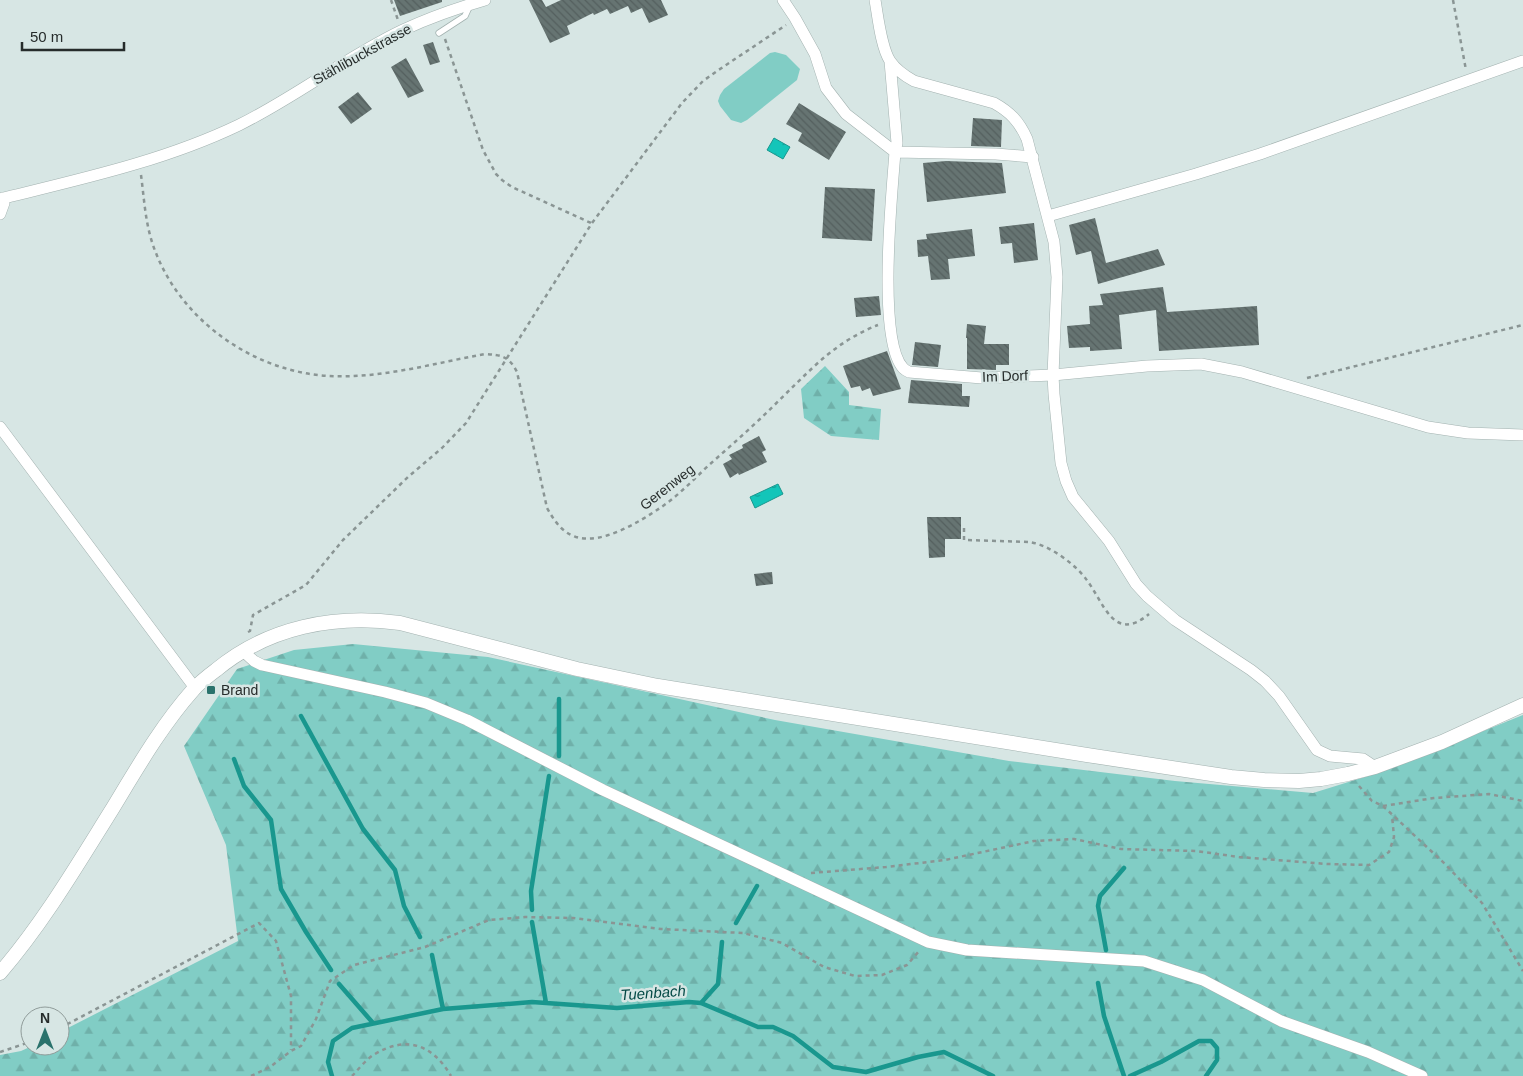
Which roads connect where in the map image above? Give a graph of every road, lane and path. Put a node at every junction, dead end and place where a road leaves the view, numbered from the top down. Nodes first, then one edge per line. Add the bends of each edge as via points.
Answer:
1 (391, 0) edge
2 (485, 0) edge
3 (783, 0) edge
4 (875, 0) edge
5 (1453, 0) edge
6 (470, 4) junction
7 (795, 18) junction
8 (402, 30) junction
9 (441, 32) joint
10 (890, 61) junction
11 (1523, 61) edge
12 (1468, 80) junction
13 (895, 152) junction
14 (1033, 157) junction
15 (139, 162) junction
16 (2, 199) edge
17 (0, 214) edge
18 (1048, 216) junction
19 (592, 223) junction
20 (889, 322) junction
21 (1523, 324) edge
22 (506, 358) junction
23 (1053, 375) junction
24 (1286, 384) junction
25 (0, 427) edge
26 (1523, 435) edge
27 (964, 528) dead end
28 (1157, 605) junction
29 (250, 631) dead end
30 (243, 651) junction
31 (195, 688) junction
32 (1523, 705) edge
33 (1375, 767) junction
34 (1353, 773) junction
35 (1523, 801) edge
36 (1383, 806) junction
37 (1392, 815) junction
38 (787, 875) junction
39 (928, 942) junction
40 (1523, 971) edge
41 (0, 973) edge
42 (70, 1023) edge
43 (20, 1045) edge
44 (291, 1051) junction
45 (0, 1052) edge
46 (251, 1076) edge
47 (352, 1076) edge
48 (451, 1076) edge
49 (1422, 1076) edge

1 - 8 path
2 - 6 street, Stählibuckstrasse
3 - 7 street
4 - 10 street
5 - 12 path
6 - 8 street, Stählibuckstrasse
6 - 9 lane via 465,16
7 - 13 street via 815,54 826,88 846,114
7 - 19 path via 696,88
8 - 15 street, Stählibuckstrasse via 240,124 180,150
9 - 19 path via 483,150 496,174 512,187
10 - 13 street, Im Dorf
10 - 14 street via 914,81 1005,109 1022,127
11 - 12 street
12 - 18 street via 1260,154
13 - 14 street
13 - 20 street, Im Dorf via 889,229
14 - 18 street
15 - 16 street, Stählibuckstrasse
15 - 22 path via 148,226 161,266 186,304 202,321 240,348 291,370 329,376 373,374 485,354
16 - 17 street via 4,203
18 - 23 street via 1057,277
19 - 22 path
20 - 22 path, Gerenweg via 838,346 661,507 630,526 592,538 566,532 547,508 517,372
20 - 23 street, Im Dorf via 896,355 909,372 982,378
21 - 24 path
22 - 29 path via 466,423 348,535 306,585 253,615
23 - 24 street, Im Dorf via 1201,364
23 - 28 street via 1061,463 1073,497 1109,541 1136,584
24 - 26 street, Im Dorf via 1428,426 1468,433
25 - 31 street
27 - 28 path via 964,540 1038,542 1079,571 1104,609 1122,624 1135,624
28 - 33 street via 1265,681 1317,750 1330,756 1363,759
30 - 31 street
30 - 34 street via 286,631 309,625 379,620 628,681 781,707 1247,779 1320,780
30 - 38 street via 262,665 426,703
31 - 41 street via 148,750 43,919
32 - 33 street via 1442,742
33 - 34 street
34 - 36 path via 1372,801
35 - 36 path via 1489,794
36 - 37 path
37 - 38 path via 1394,837 1390,852 1369,866 1196,851 1121,849 1074,839 1034,841 945,860
37 - 40 path via 1482,903
38 - 39 street
39 - 44 path via 907,965 882,975 855,976 824,967 782,943 743,933 661,929 573,918 489,920 426,947 354,965 330,982 301,1046
39 - 49 street via 967,950 1144,961 1203,980 1281,1021 1368,1052
42 - 44 path via 259,923 276,941 291,996
43 - 45 path
44 - 46 path
47 - 48 path via 374,1055 393,1046 408,1045 433,1052

